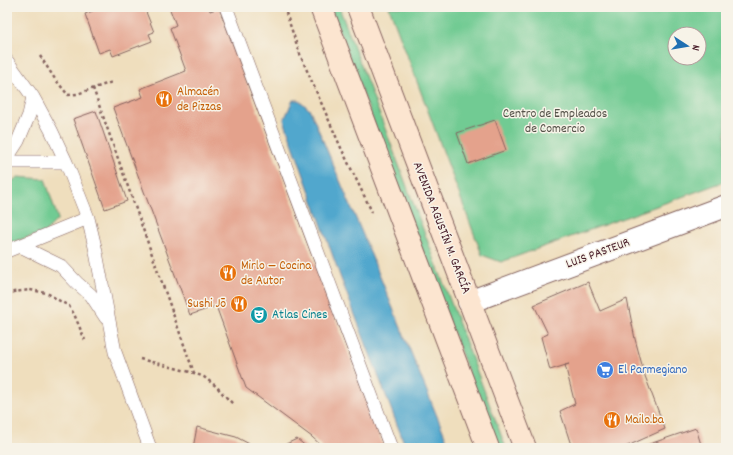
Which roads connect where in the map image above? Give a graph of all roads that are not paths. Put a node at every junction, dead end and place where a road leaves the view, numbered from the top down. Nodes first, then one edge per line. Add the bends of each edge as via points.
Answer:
1 (226, 7) edge
2 (321, 7) edge
3 (358, 7) edge
4 (7, 61) edge
5 (32, 97) junction
6 (7, 158) edge
7 (7, 162) edge
8 (66, 162) junction
9 (726, 206) edge
10 (88, 218) junction
11 (20, 246) junction
12 (7, 251) edge
13 (469, 302) junction
14 (110, 325) junction
15 (150, 448) edge
16 (391, 448) edge
17 (488, 448) edge
18 (525, 448) edge

1 - 16 lane
2 - 17 main road
3 - 13 main road, AVENIDA AGUSTÍN M. GARCÍA
4 - 5 lane
5 - 6 lane via 29,114 18,141
5 - 8 lane
7 - 8 lane
8 - 10 lane
9 - 13 street, LUIS PASTEUR
10 - 11 lane
10 - 14 lane
11 - 12 lane
11 - 14 lane via 61,266 91,295
13 - 18 main road, AVENIDA AGUSTÍN M. GARCÍA
14 - 15 lane via 115,352

